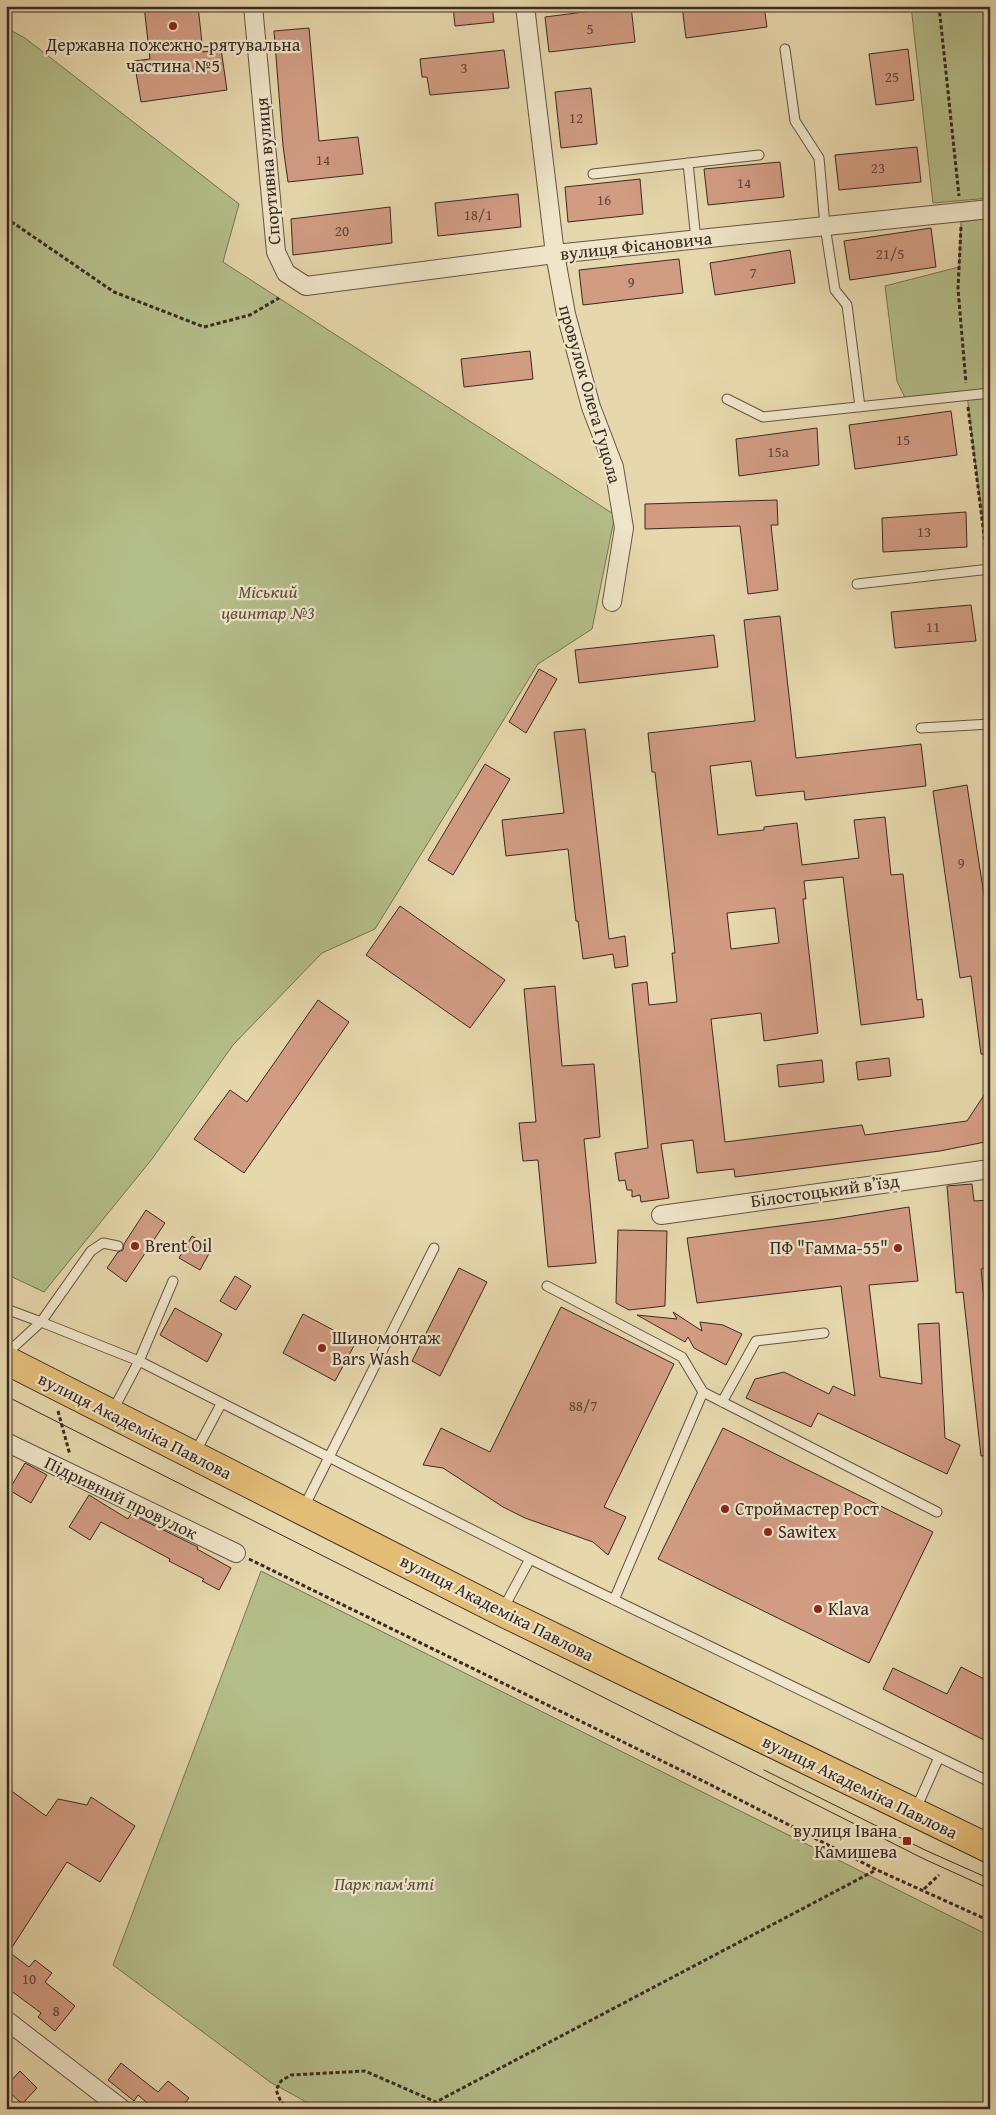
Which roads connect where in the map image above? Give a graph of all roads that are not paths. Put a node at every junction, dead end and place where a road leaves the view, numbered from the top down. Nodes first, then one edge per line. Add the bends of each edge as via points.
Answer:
1 (253, 6) edge
2 (525, 6) edge
3 (785, 49) dead end
4 (759, 155) dead end
5 (688, 163) junction
6 (593, 174) dead end
7 (990, 209) edge
8 (825, 226) junction
9 (696, 240) junction
10 (555, 254) junction
11 (286, 273) joint
12 (990, 393) edge
13 (727, 399) dead end
14 (860, 407) junction
15 (989, 569) edge
16 (857, 584) dead end
17 (612, 602) dead end
18 (990, 724) edge
19 (921, 728) dead end
20 (990, 1169) edge
21 (661, 1215) dead end
22 (118, 1246) dead end
23 (434, 1248) dead end
24 (173, 1281) dead end
25 (548, 1286) dead end
26 (6, 1309) edge
27 (41, 1322) junction
28 (824, 1333) dead end
29 (6, 1354) edge
30 (6, 1360) edge
31 (139, 1361) junction
32 (703, 1392) junction
33 (722, 1402) junction
34 (221, 1404) junction
35 (111, 1414) junction
36 (6, 1442) edge
37 (194, 1456) junction
38 (328, 1458) junction
39 (303, 1510) junction
40 (937, 1512) dead end
41 (236, 1553) road end
42 (530, 1559) junction
43 (614, 1600) junction
44 (502, 1612) junction
45 (940, 1757) junction
46 (990, 1782) edge
47 (915, 1814) junction
48 (990, 1849) edge
49 (6, 2020) edge
50 (122, 2109) edge

1 - 11 street, Спортивна вулиця via 276,252
2 - 10 street, провулок Олега Гуцола
3 - 8 lane via 795,121 819,158
4 - 5 lane
5 - 6 lane
5 - 9 lane
7 - 8 street, вулиця Фісановича
8 - 9 street, вулиця Фісановича
8 - 14 lane via 835,290 847,306
9 - 10 street, вулиця Фісановича
10 - 11 street, вулиця Фісановича via 306,286
10 - 17 street, провулок Олега Гуцола via 566,314 591,408 614,467 624,528
12 - 14 lane
13 - 14 lane via 763,417
15 - 16 lane
18 - 19 lane
20 - 21 street, Білостоцький в’їзд
22 - 27 lane via 103,1243 92,1251
23 - 38 lane
24 - 31 lane
25 - 32 lane via 682,1357
26 - 27 lane
27 - 29 lane
27 - 31 lane
28 - 33 lane via 756,1341
30 - 35 main road, вулиця Академіка Павлова
31 - 34 lane
31 - 35 lane
32 - 33 lane
32 - 43 lane
33 - 40 lane
34 - 37 lane
34 - 38 lane
35 - 37 main road, вулиця Академіка Павлова
36 - 41 street, Підривний провулок
37 - 39 main road, вулиця Академіка Павлова
38 - 39 lane
38 - 42 lane
39 - 44 main road, вулиця Академіка Павлова
42 - 43 lane
42 - 44 lane
43 - 45 lane
44 - 47 main road, вулиця Академіка Павлова
45 - 46 lane
45 - 47 lane
47 - 48 main road, вулиця Академіка Павлова
49 - 50 street

